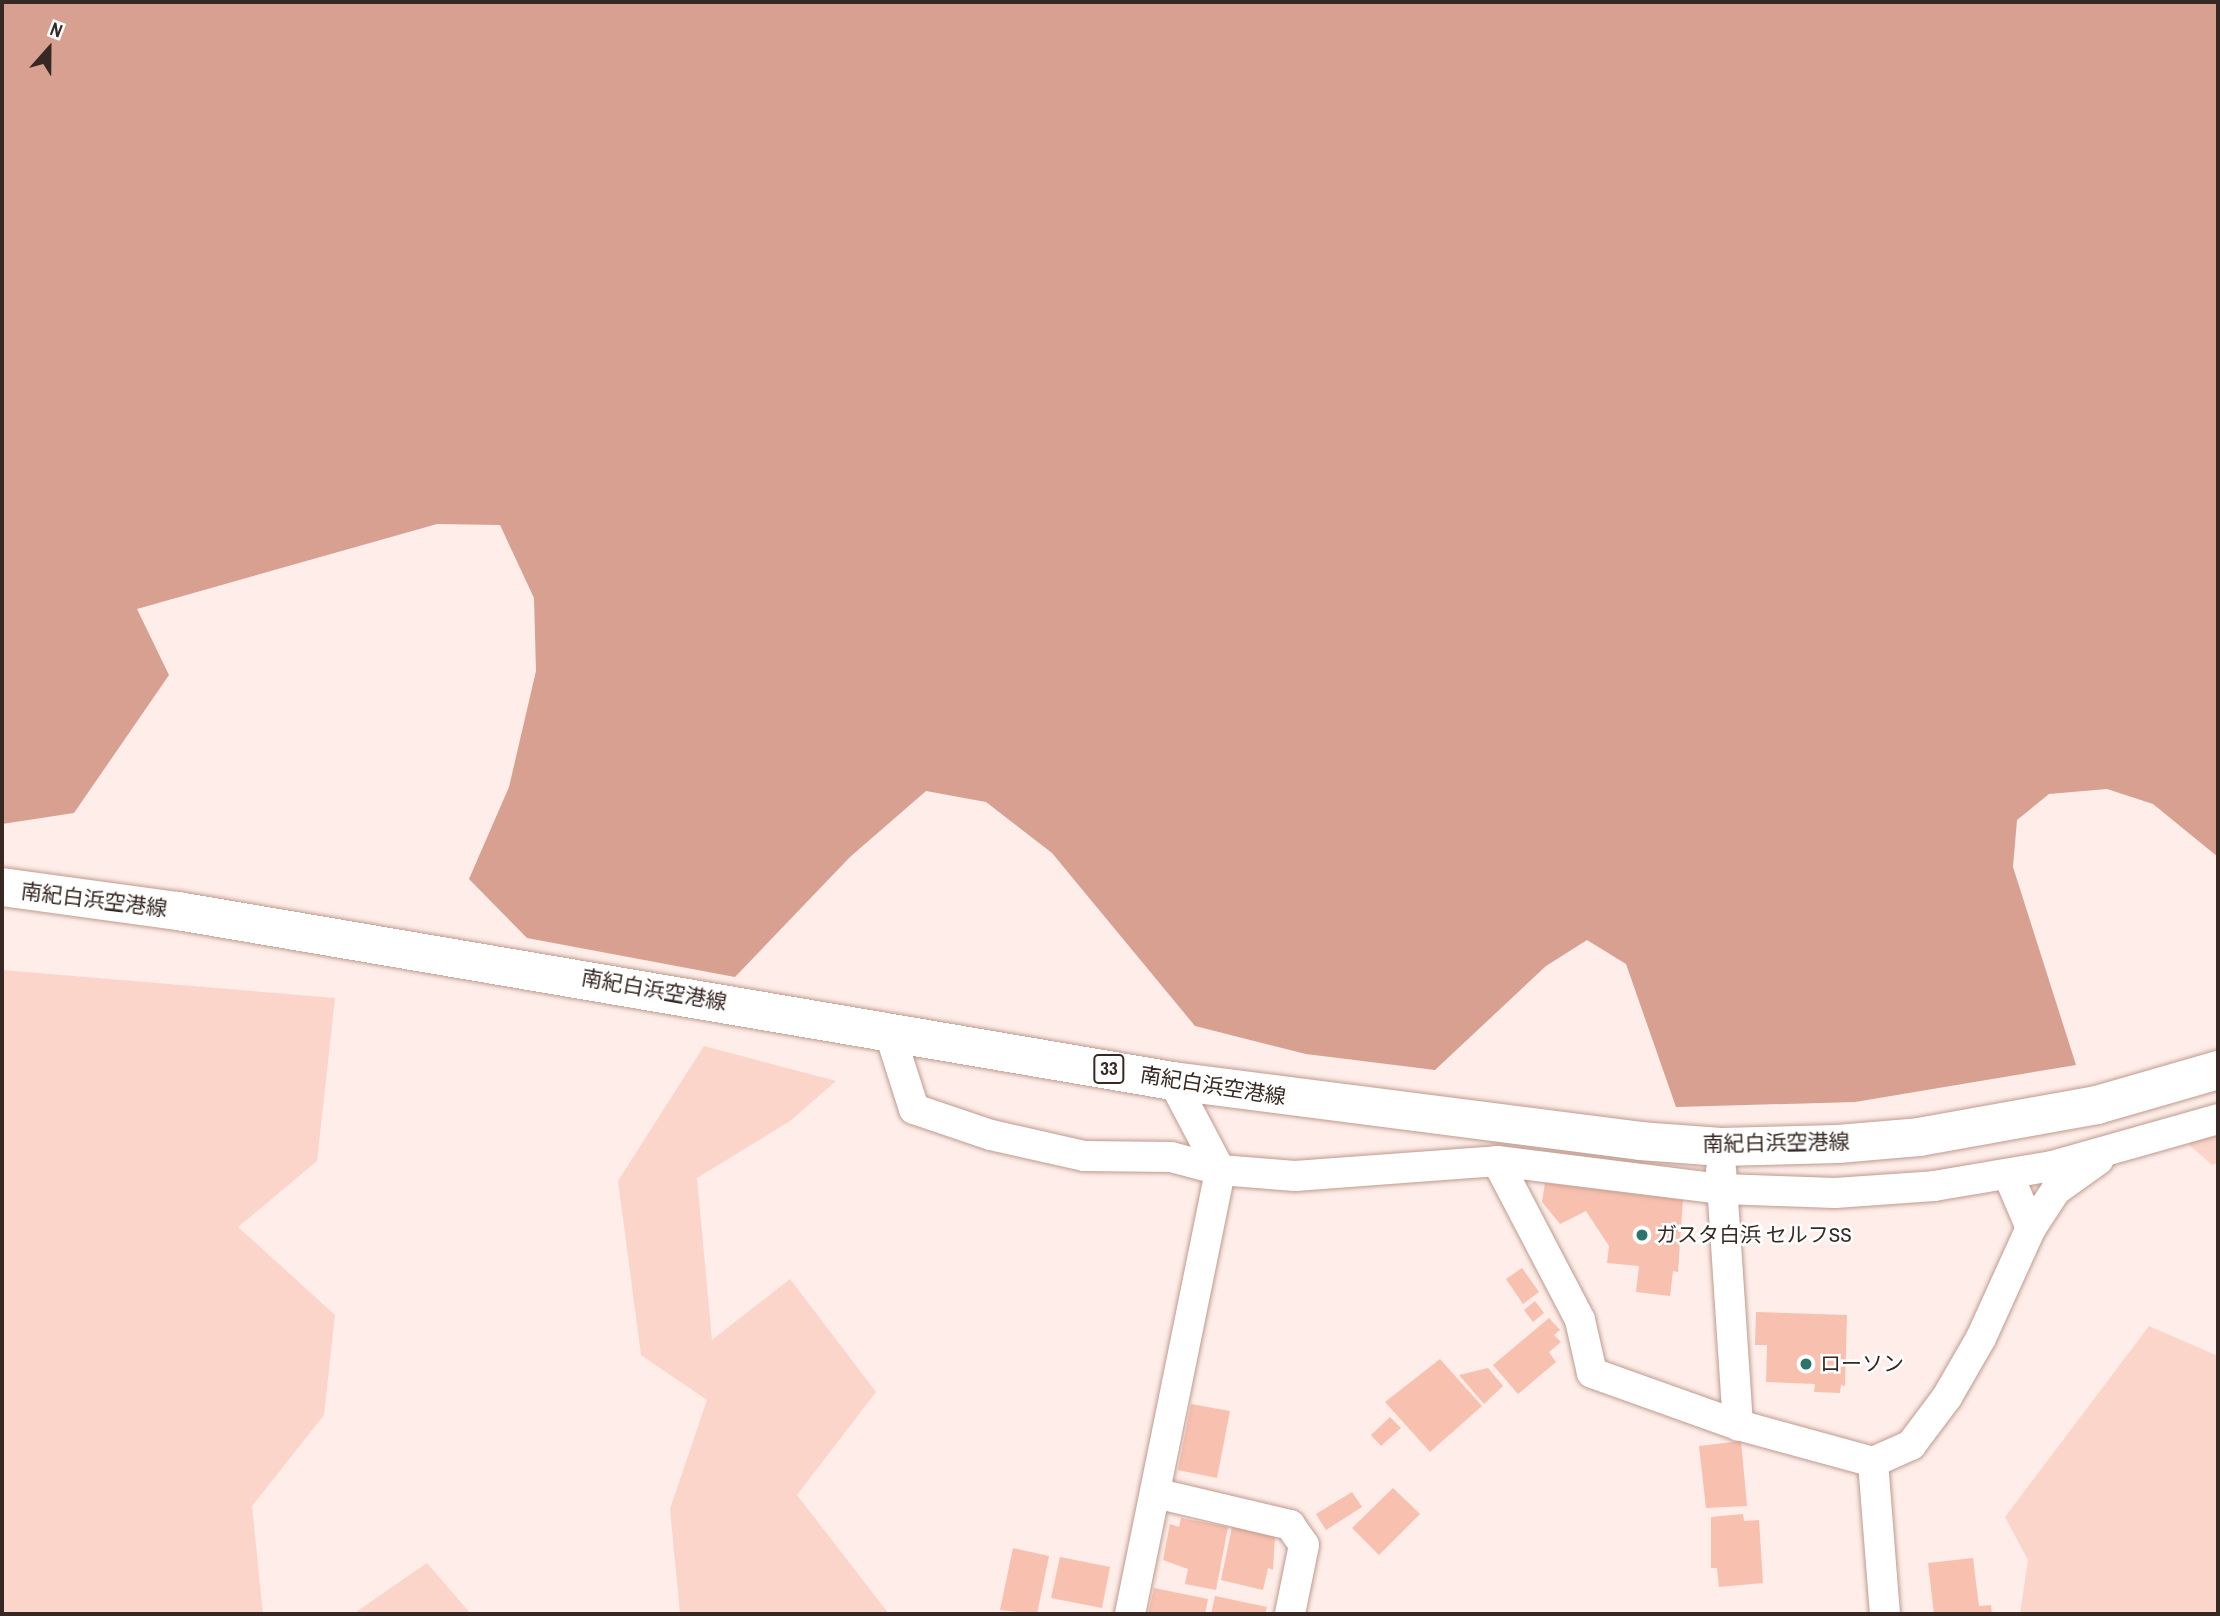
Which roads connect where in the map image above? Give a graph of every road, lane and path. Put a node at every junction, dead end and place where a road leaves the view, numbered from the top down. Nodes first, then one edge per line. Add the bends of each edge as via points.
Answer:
1 (2, 887) edge
2 (889, 1031) junction
3 (2218, 1070) edge
4 (1173, 1081) junction
5 (2218, 1119) edge
6 (1721, 1147) junction
7 (2111, 1151) junction
8 (1497, 1161) junction
9 (1220, 1170) junction
10 (2008, 1174) junction
11 (1721, 1189) junction
12 (2031, 1228) junction
13 (1738, 1425) junction
14 (1873, 1462) junction
15 (1155, 1493) junction
16 (1130, 1614) edge
17 (1290, 1614) edge
18 (1885, 1614) edge

1 - 2 main road, 南紀白浜空港線 / 33 via 192,913
2 - 4 main road, 南紀白浜空港線 / 33
2 - 9 street via 914,1109 991,1135 1084,1156 1171,1157
3 - 6 main road, 南紀白浜空港線 / 33 via 2097,1105 1979,1129 1838,1144
4 - 6 main road, 南紀白浜空港線 / 33 via 1527,1129
4 - 9 street
5 - 7 street
6 - 11 street
7 - 10 street
7 - 12 street via 2056,1190
8 - 9 street via 1295,1176
8 - 11 street
8 - 13 street via 1580,1320 1592,1373
9 - 15 street
10 - 11 street via 1934,1186 1835,1193
10 - 12 street
11 - 13 street
12 - 14 street via 1981,1338 1947,1397 1911,1445
13 - 14 street
14 - 18 street
15 - 16 street
15 - 17 street via 1290,1525 1304,1545

